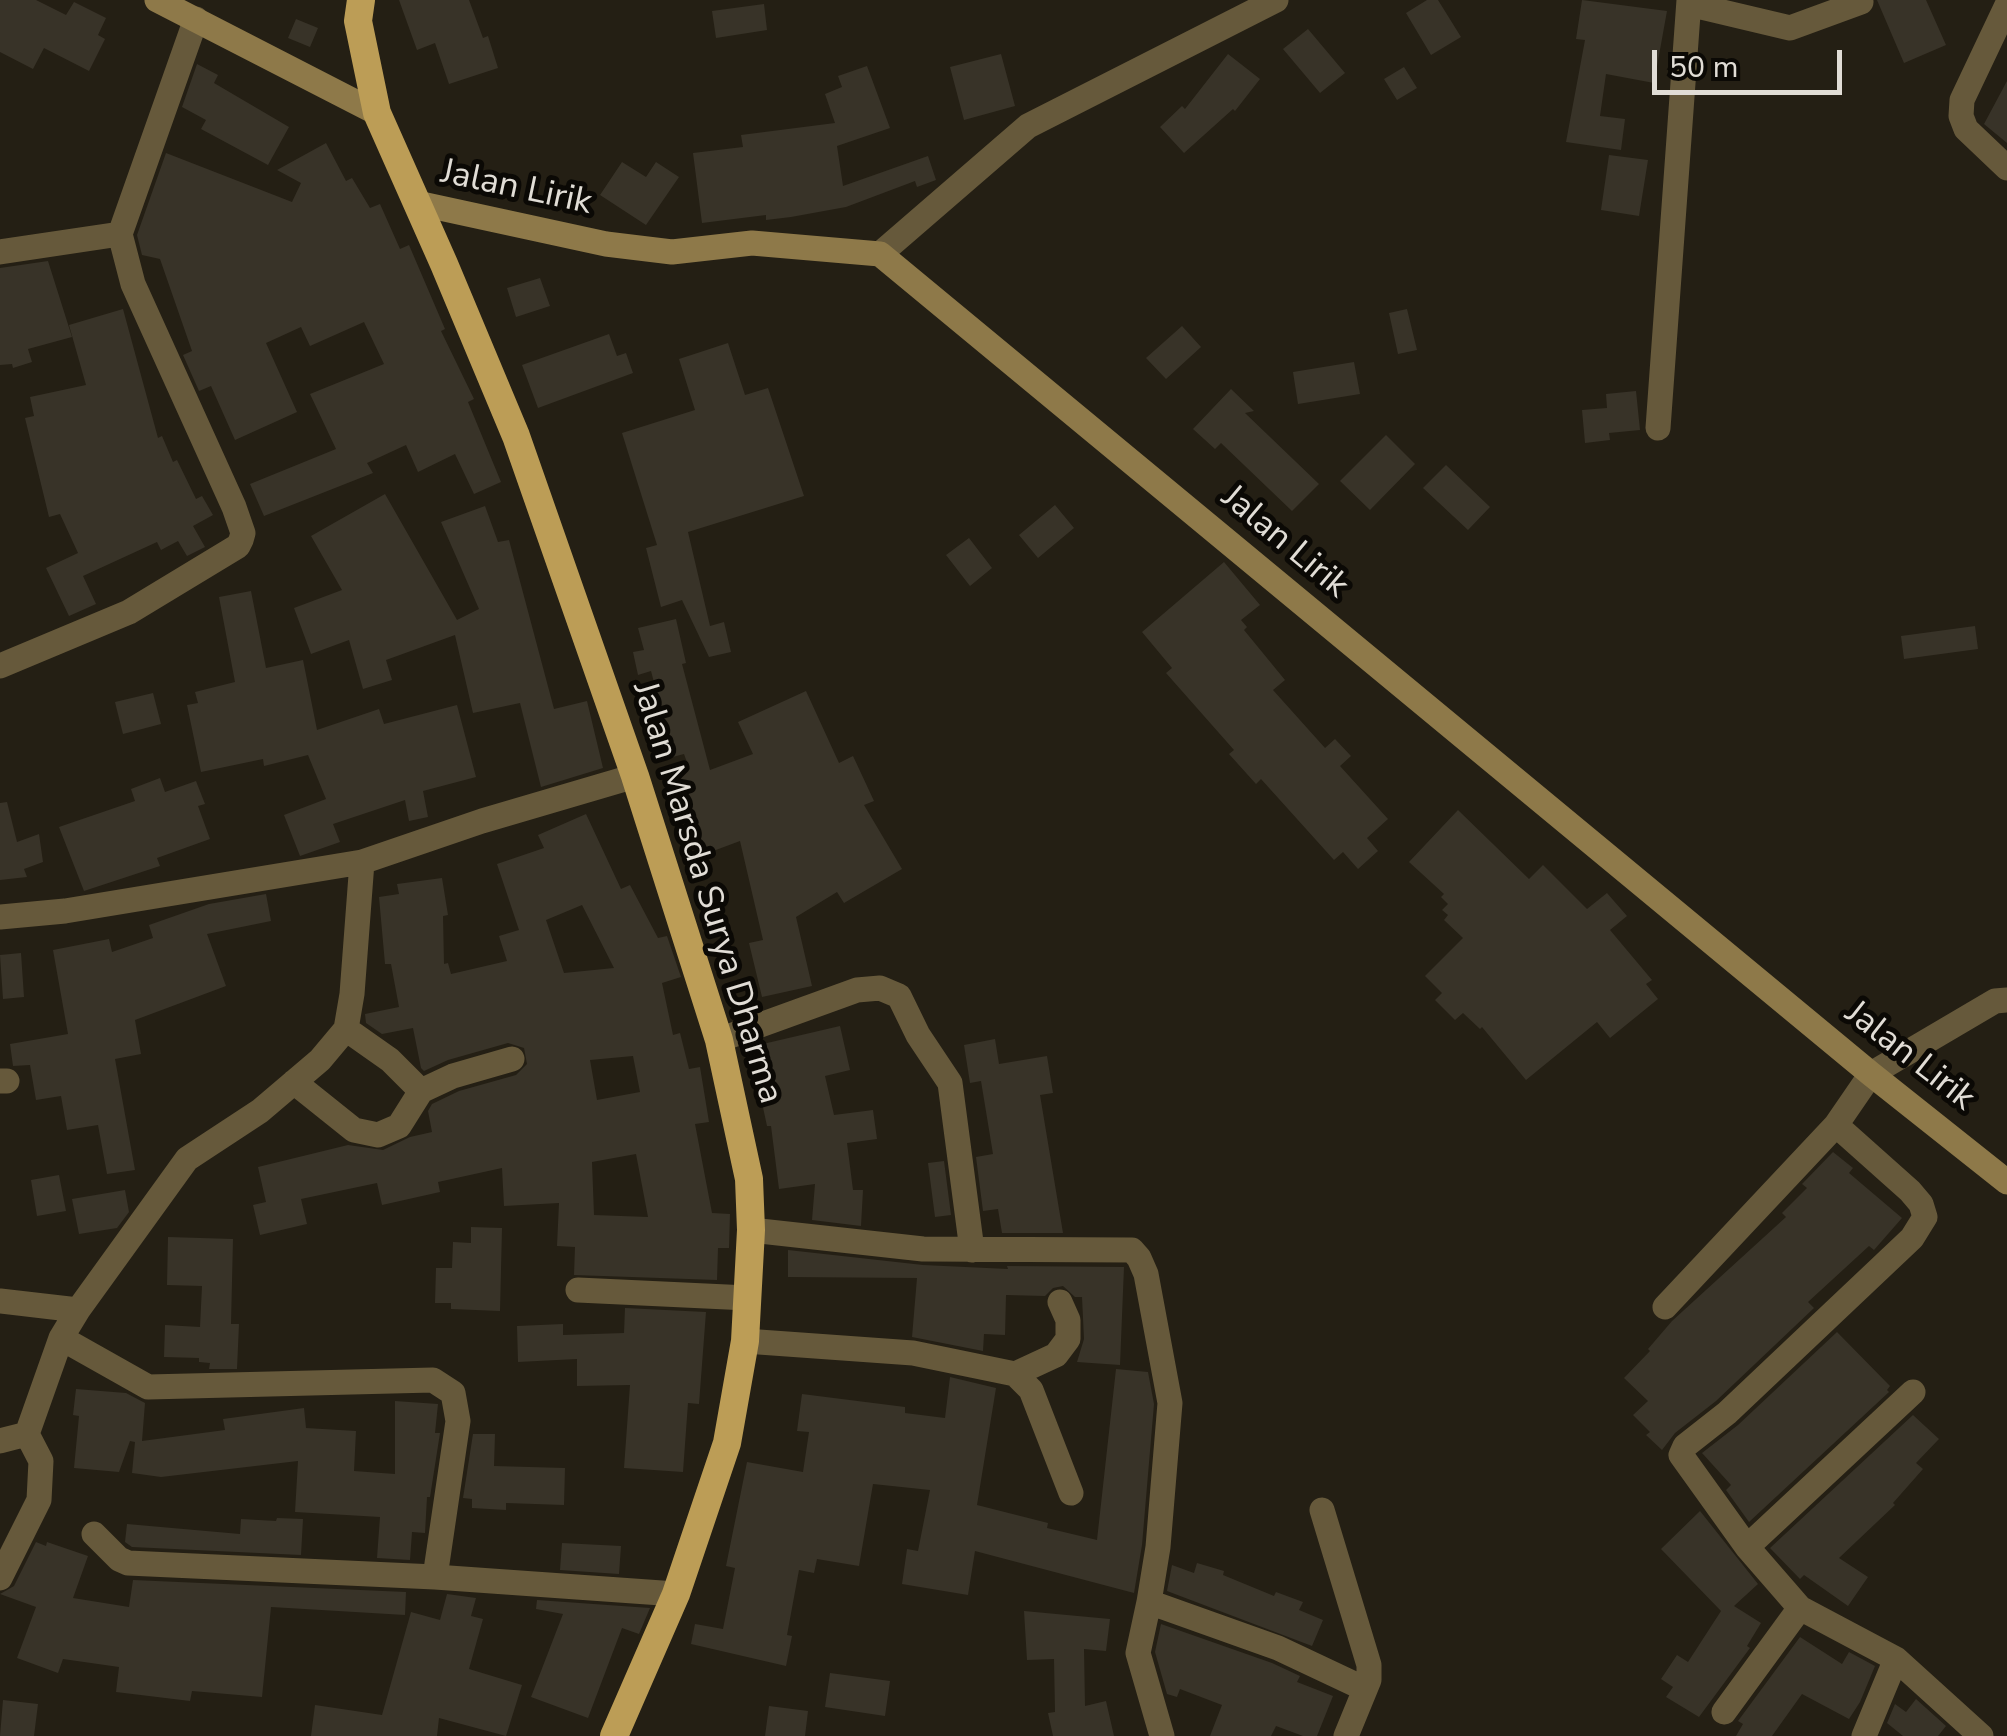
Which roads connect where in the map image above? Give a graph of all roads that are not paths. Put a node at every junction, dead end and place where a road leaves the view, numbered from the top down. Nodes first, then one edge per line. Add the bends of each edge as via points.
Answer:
1 (158, 0) edge
2 (361, 0) edge
3 (1276, 0) edge
4 (1689, 2) edge
5 (1861, 2) edge
6 (2007, 5) edge
7 (196, 19) junction
8 (377, 113) junction
9 (2007, 168) edge
10 (417, 203) junction
11 (120, 234) junction
12 (0, 252) edge
13 (880, 254) junction
14 (1658, 428) dead end
15 (0, 666) edge
16 (635, 776) junction
17 (362, 862) junction
18 (0, 917) edge
19 (2007, 1000) edge
20 (346, 1029) junction
21 (718, 1040) junction
22 (512, 1059) dead end
23 (1871, 1074) junction
24 (294, 1082) junction
25 (421, 1091) junction
26 (1836, 1124) junction
27 (2007, 1182) edge
28 (751, 1230) junction
29 (972, 1250) junction
30 (578, 1290) dead end
31 (4, 1293) edge
32 (748, 1298) junction
33 (1060, 1302) dead end
34 (1664, 1306) dead end
35 (78, 1310) junction
36 (61, 1338) junction
37 (744, 1342) junction
38 (1015, 1374) junction
39 (1913, 1392) dead end
40 (27, 1434) junction
41 (0, 1441) edge
42 (1072, 1493) dead end
43 (1322, 1510) dead end
44 (94, 1534) dead end
45 (1747, 1547) junction
46 (435, 1576) junction
47 (0, 1578) edge
48 (676, 1594) junction
49 (1149, 1602) junction
50 (1800, 1608) junction
51 (1896, 1660) junction
52 (1365, 1689) junction
53 (1724, 1712) dead end
54 (614, 1736) edge
55 (1162, 1736) edge
56 (1346, 1736) edge
57 (1864, 1736) edge
58 (1981, 1736) edge

1 - 7 main road
2 - 8 highway, Jalan Marsda Surya Dharma via 358,22
3 - 13 street via 1028,126
4 - 5 street via 1790,28
4 - 14 street
6 - 9 street via 1962,100 1961,116
7 - 8 main road
7 - 11 street
8 - 10 highway, Jalan Marsda Surya Dharma
10 - 13 main road, Jalan Lirik via 672,252 752,243
10 - 16 highway, Jalan Marsda Surya Dharma via 516,436
11 - 12 street
11 - 15 street via 133,284 234,507 241,540 129,612
13 - 23 main road, Jalan Lirik
16 - 17 street
16 - 21 highway, Jalan Marsda Surya Dharma
17 - 18 street
17 - 20 street
19 - 23 street
20 - 24 street
20 - 25 street
21 - 28 highway, Jalan Marsda Surya Dharma via 750,1179
21 - 29 street via 858,990 880,988 899,996 950,1083
22 - 25 street
23 - 26 street
23 - 27 main road, Jalan Lirik
24 - 25 street via 354,1130 378,1135 399,1126
24 - 35 street via 186,1159
26 - 34 street
26 - 45 street via 1910,1191 1925,1217 1912,1238 1684,1446 1687,1466
28 - 29 street
28 - 32 highway, Jalan Marsda Surya Dharma
29 - 49 street via 1132,1250 1139,1258 1170,1404
30 - 32 street
31 - 35 street
32 - 37 highway, Jalan Marsda Surya Dharma
33 - 38 street via 1068,1338 1056,1356
35 - 36 street
36 - 40 street
36 - 46 street via 148,1387 433,1380 452,1393 458,1421
37 - 38 street via 912,1353
37 - 48 highway, Jalan Marsda Surya Dharma via 727,1444
38 - 42 street via 1032,1390
39 - 45 street
40 - 41 street
40 - 47 street via 41,1461 39,1500
43 - 52 street via 1368,1665
44 - 46 street via 128,1563
45 - 50 street
46 - 48 street
48 - 54 highway, Jalan Marsda Surya Dharma
49 - 52 street via 1278,1648
49 - 55 street via 1138,1653
50 - 51 street
50 - 53 street
51 - 57 street
51 - 58 street
52 - 56 street

